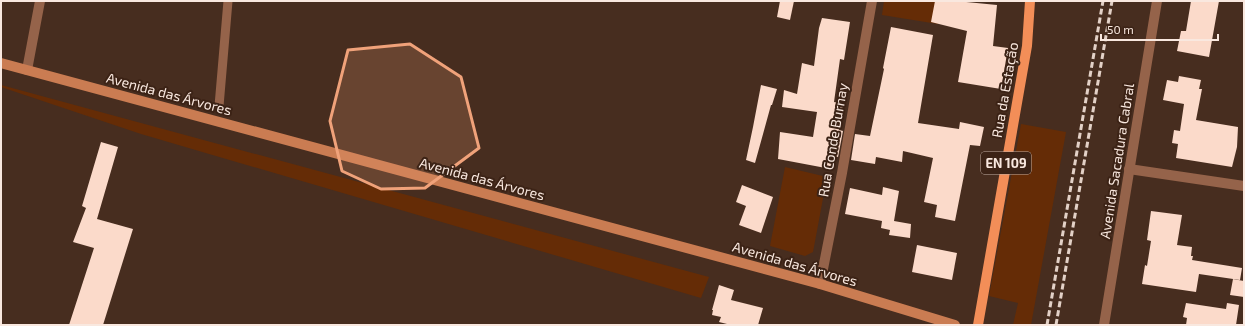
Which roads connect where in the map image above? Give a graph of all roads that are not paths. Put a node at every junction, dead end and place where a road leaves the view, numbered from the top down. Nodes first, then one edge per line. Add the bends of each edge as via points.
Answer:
1 (40, 1) edge
2 (228, 1) edge
3 (872, 1) edge
4 (1030, 1) edge
5 (1157, 1) edge
6 (1, 63) edge
7 (27, 70) junction
8 (219, 106) dead end
9 (1129, 170) junction
10 (1244, 186) edge
11 (820, 284) junction
12 (955, 325) edge
13 (978, 325) edge
14 (1104, 325) edge

1 - 7 street
2 - 8 street
3 - 11 street, Rua Conde Burnay
4 - 13 main road, Rua da Estação / EN 109 via 1027,46
5 - 9 street, Avenida Sacadura Cabral
6 - 7 main road, Avenida das Árvores
7 - 11 main road, Avenida das Árvores
9 - 10 street
9 - 14 street, Avenida Sacadura Cabral
11 - 12 main road, Avenida das Árvores

